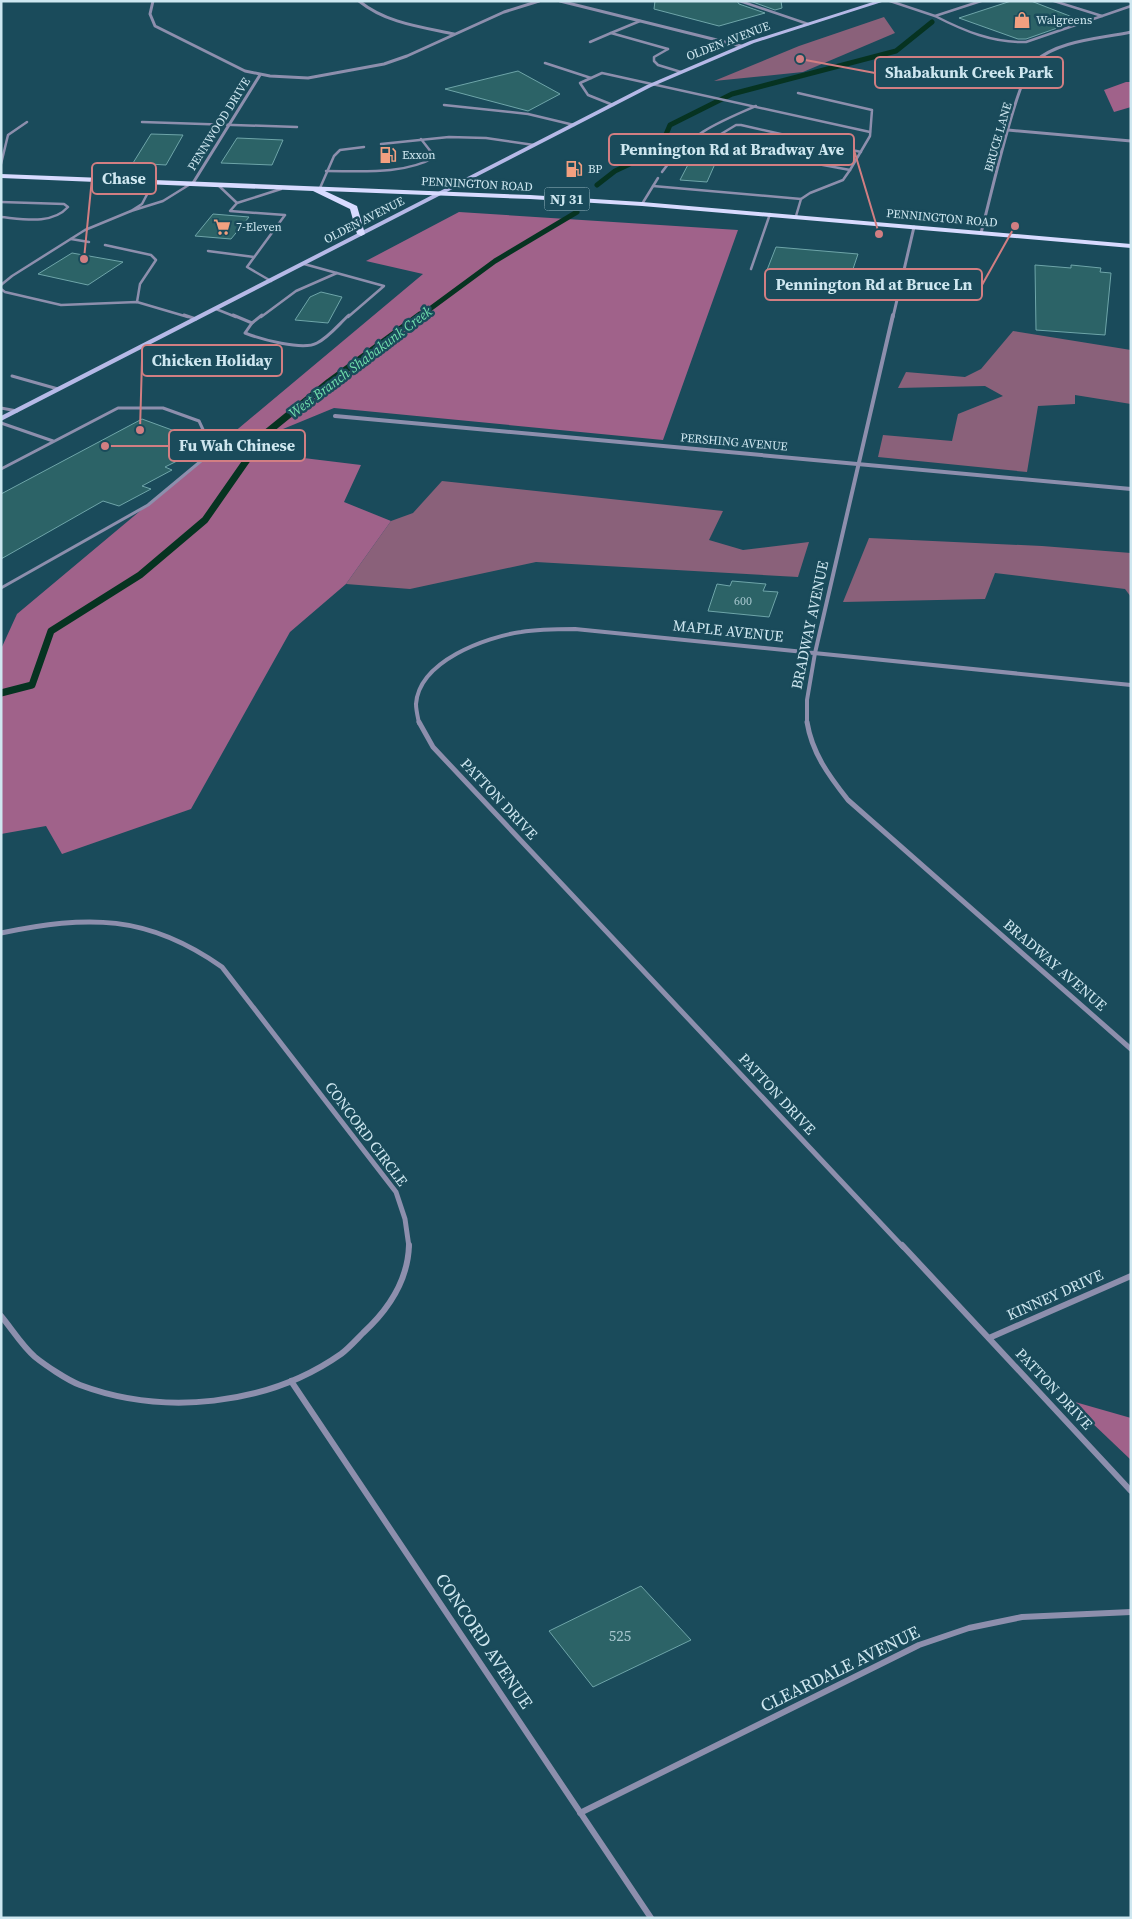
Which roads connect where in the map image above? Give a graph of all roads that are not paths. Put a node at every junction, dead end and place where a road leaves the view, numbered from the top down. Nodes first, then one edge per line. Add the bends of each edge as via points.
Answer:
1 (153, 1) edge
2 (359, 1) edge
3 (539, 1) edge
4 (560, 1) edge
5 (740, 1) edge
6 (882, 1) edge
7 (890, 1) edge
8 (981, 1) edge
9 (1054, 1) edge
10 (1131, 6) edge
11 (935, 16) junction
12 (1102, 16) junction
13 (640, 21) junction
14 (808, 24) junction
15 (1131, 32) edge
16 (611, 33) junction
17 (454, 34) junction
18 (590, 42) dead end
19 (741, 46) junction
20 (545, 63) dead end
21 (681, 72) junction
22 (260, 75) junction
23 (591, 78) junction
24 (655, 84) junction
25 (798, 93) dead end
26 (444, 105) dead end
27 (613, 105) junction
28 (756, 106) junction
29 (27, 122) dead end
30 (142, 122) dead end
31 (229, 125) junction
32 (574, 125) junction
33 (297, 127) dead end
34 (1008, 130) junction
35 (870, 132) junction
36 (421, 139) junction
37 (1131, 141) edge
38 (381, 144) dead end
39 (534, 145) junction
40 (364, 146) dead end
41 (861, 152) junction
42 (1, 164) edge
43 (850, 170) junction
44 (326, 172) junction
45 (662, 172) dead end
46 (1, 176) edge
47 (658, 178) dead end
48 (154, 181) junction
49 (193, 183) junction
50 (216, 184) junction
51 (653, 186) junction
52 (288, 187) junction
53 (308, 188) junction
54 (320, 188) junction
55 (441, 193) junction
56 (801, 199) junction
57 (1, 202) edge
58 (237, 203) junction
59 (642, 204) junction
60 (131, 211) junction
61 (770, 214) junction
62 (796, 216) junction
63 (1, 218) edge
64 (914, 227) junction
65 (981, 233) junction
66 (361, 234) junction
67 (71, 239) junction
68 (89, 242) dead end
69 (105, 245) dead end
70 (1131, 246) edge
71 (208, 251) dead end
72 (254, 257) junction
73 (304, 264) junction
74 (751, 269) dead end
75 (337, 273) junction
76 (271, 281) junction
77 (1, 285) edge
78 (1, 289) edge
79 (137, 302) junction
80 (216, 309) junction
81 (196, 319) junction
82 (252, 323) junction
83 (12, 376) dead end
84 (58, 390) junction
85 (1, 408) edge
86 (17, 411) junction
87 (335, 416) dead end
88 (1, 419) edge
89 (1, 423) edge
90 (53, 442) junction
91 (859, 464) junction
92 (1, 469) edge
93 (1131, 489) edge
94 (1, 588) edge
95 (815, 653) junction
96 (1131, 685) edge
97 (416, 707) joint
98 (1, 933) edge
99 (1131, 1049) edge
100 (1131, 1276) edge
101 (1, 1316) edge
102 (989, 1338) junction
103 (291, 1381) junction
104 (1131, 1492) edge
105 (1131, 1612) edge
106 (580, 1813) junction
107 (651, 1918) edge

1 - 22 street, PENNWOOD DRIVE via 148,15 155,26 245,71
2 - 17 street via 373,12 387,17
3 - 17 street, PENNWOOD DRIVE
4 - 13 street
5 - 14 lane
6 - 14 main road, OLDEN AVENUE
7 - 11 lane
8 - 11 lane
9 - 12 lane
10 - 12 lane
11 - 12 lane via 956,28 1016,43
13 - 16 lane
13 - 19 street
14 - 19 main road, OLDEN AVENUE
15 - 34 street, BRUCE LANE via 1065,45 1044,54 1027,70
16 - 18 lane
16 - 21 lane via 668,49 654,57 654,61
17 - 22 street, PENNWOOD DRIVE via 406,56 357,70 308,78
19 - 21 main road, OLDEN AVENUE
20 - 23 lane
21 - 24 main road, OLDEN AVENUE
22 - 31 street, PENNWOOD DRIVE
23 - 24 lane via 602,73
23 - 27 lane via 580,83 588,95
24 - 27 main road, OLDEN AVENUE
24 - 28 lane
25 - 35 lane via 872,110
26 - 32 lane via 528,114
27 - 32 main road, OLDEN AVENUE
28 - 35 lane
28 - 45 lane via 696,134 679,148
29 - 42 lane via 8,135
30 - 31 lane
31 - 33 lane
31 - 49 street, PENNWOOD DRIVE
32 - 39 main road, OLDEN AVENUE
34 - 37 street
34 - 65 street, BRUCE LANE
35 - 41 lane
36 - 38 lane
36 - 39 lane via 486,138
36 - 44 lane via 436,157 429,162 385,169
39 - 55 main road, OLDEN AVENUE
40 - 44 lane via 340,150
41 - 43 lane
41 - 43 lane via 741,125 716,137 724,143
43 - 56 lane via 843,180
44 - 54 lane
46 - 48 main road, PENNINGTON ROAD / NJ 31
47 - 51 lane
48 - 49 main road, PENNINGTON ROAD / NJ 31
48 - 60 lane via 142,204
49 - 50 main road, PENNINGTON ROAD / NJ 31
49 - 60 lane via 176,196
50 - 52 main road, PENNINGTON ROAD / NJ 31
50 - 58 lane
51 - 56 lane
51 - 59 lane
52 - 53 main road, PENNINGTON ROAD / NJ 31
52 - 58 lane
53 - 54 main road, PENNINGTON ROAD / NJ 31
53 - 66 main road via 354,208
54 - 55 main road, PENNINGTON ROAD / NJ 31
55 - 59 main road, PENNINGTON ROAD / NJ 31
55 - 66 main road, OLDEN AVENUE
56 - 62 lane
57 - 63 lane via 64,204 68,207 53,219
58 - 72 lane via 230,211 285,215
59 - 61 main road, PENNINGTON ROAD / NJ 31
60 - 67 lane
61 - 62 main road, PENNINGTON ROAD / NJ 31
61 - 74 lane
62 - 64 main road, PENNINGTON ROAD / NJ 31
64 - 65 main road, PENNINGTON ROAD / NJ 31
64 - 91 street, BRADWAY AVENUE
65 - 70 main road, PENNINGTON ROAD / NJ 31
66 - 73 main road, OLDEN AVENUE
67 - 68 lane
67 - 77 lane
69 - 79 lane via 151,255 156,260 139,283
71 - 72 lane
72 - 76 lane via 247,266
73 - 75 lane
73 - 76 main road, OLDEN AVENUE
75 - 82 lane via 296,291
75 - 82 lane via 384,286 316,344 303,346 258,339 245,333
76 - 80 main road, OLDEN AVENUE
78 - 79 lane via 61,305
79 - 81 lane
80 - 81 main road, OLDEN AVENUE
80 - 82 lane
81 - 84 main road, OLDEN AVENUE
83 - 84 lane
84 - 86 main road, OLDEN AVENUE
85 - 86 lane
86 - 88 main road, OLDEN AVENUE
87 - 91 street, PERSHING AVENUE
89 - 90 lane
90 - 92 lane
90 - 94 lane via 118,408 163,408 199,421 213,451 148,505
91 - 93 street, PERSHING AVENUE
91 - 95 street, BRADWAY AVENUE
95 - 96 street, MAPLE AVENUE
95 - 97 street, MAPLE AVENUE via 575,629 542,629 487,640 446,660 421,687
95 - 99 street, BRADWAY AVENUE via 806,722 813,747 828,775 848,800
97 - 102 street, PATTON DRIVE via 416,718 433,747
98 - 103 street, CONCORD CIRCLE via 32,925 109,922 144,927 176,937 205,953 222,967 396,1192 406,1218 409,1248 403,1276 390,1304 367,1332 336,1357
100 - 102 street, KINNEY DRIVE
101 - 103 street, CONCORD CIRCLE via 20,1344 44,1366 78,1384 119,1397 163,1403 206,1402 252,1394
102 - 104 street, PATTON DRIVE
103 - 106 street, CONCORD AVENUE
105 - 106 street, CLEARDALE AVENUE via 1022,1617 969,1628 919,1645
106 - 107 street, CONCORD AVENUE

